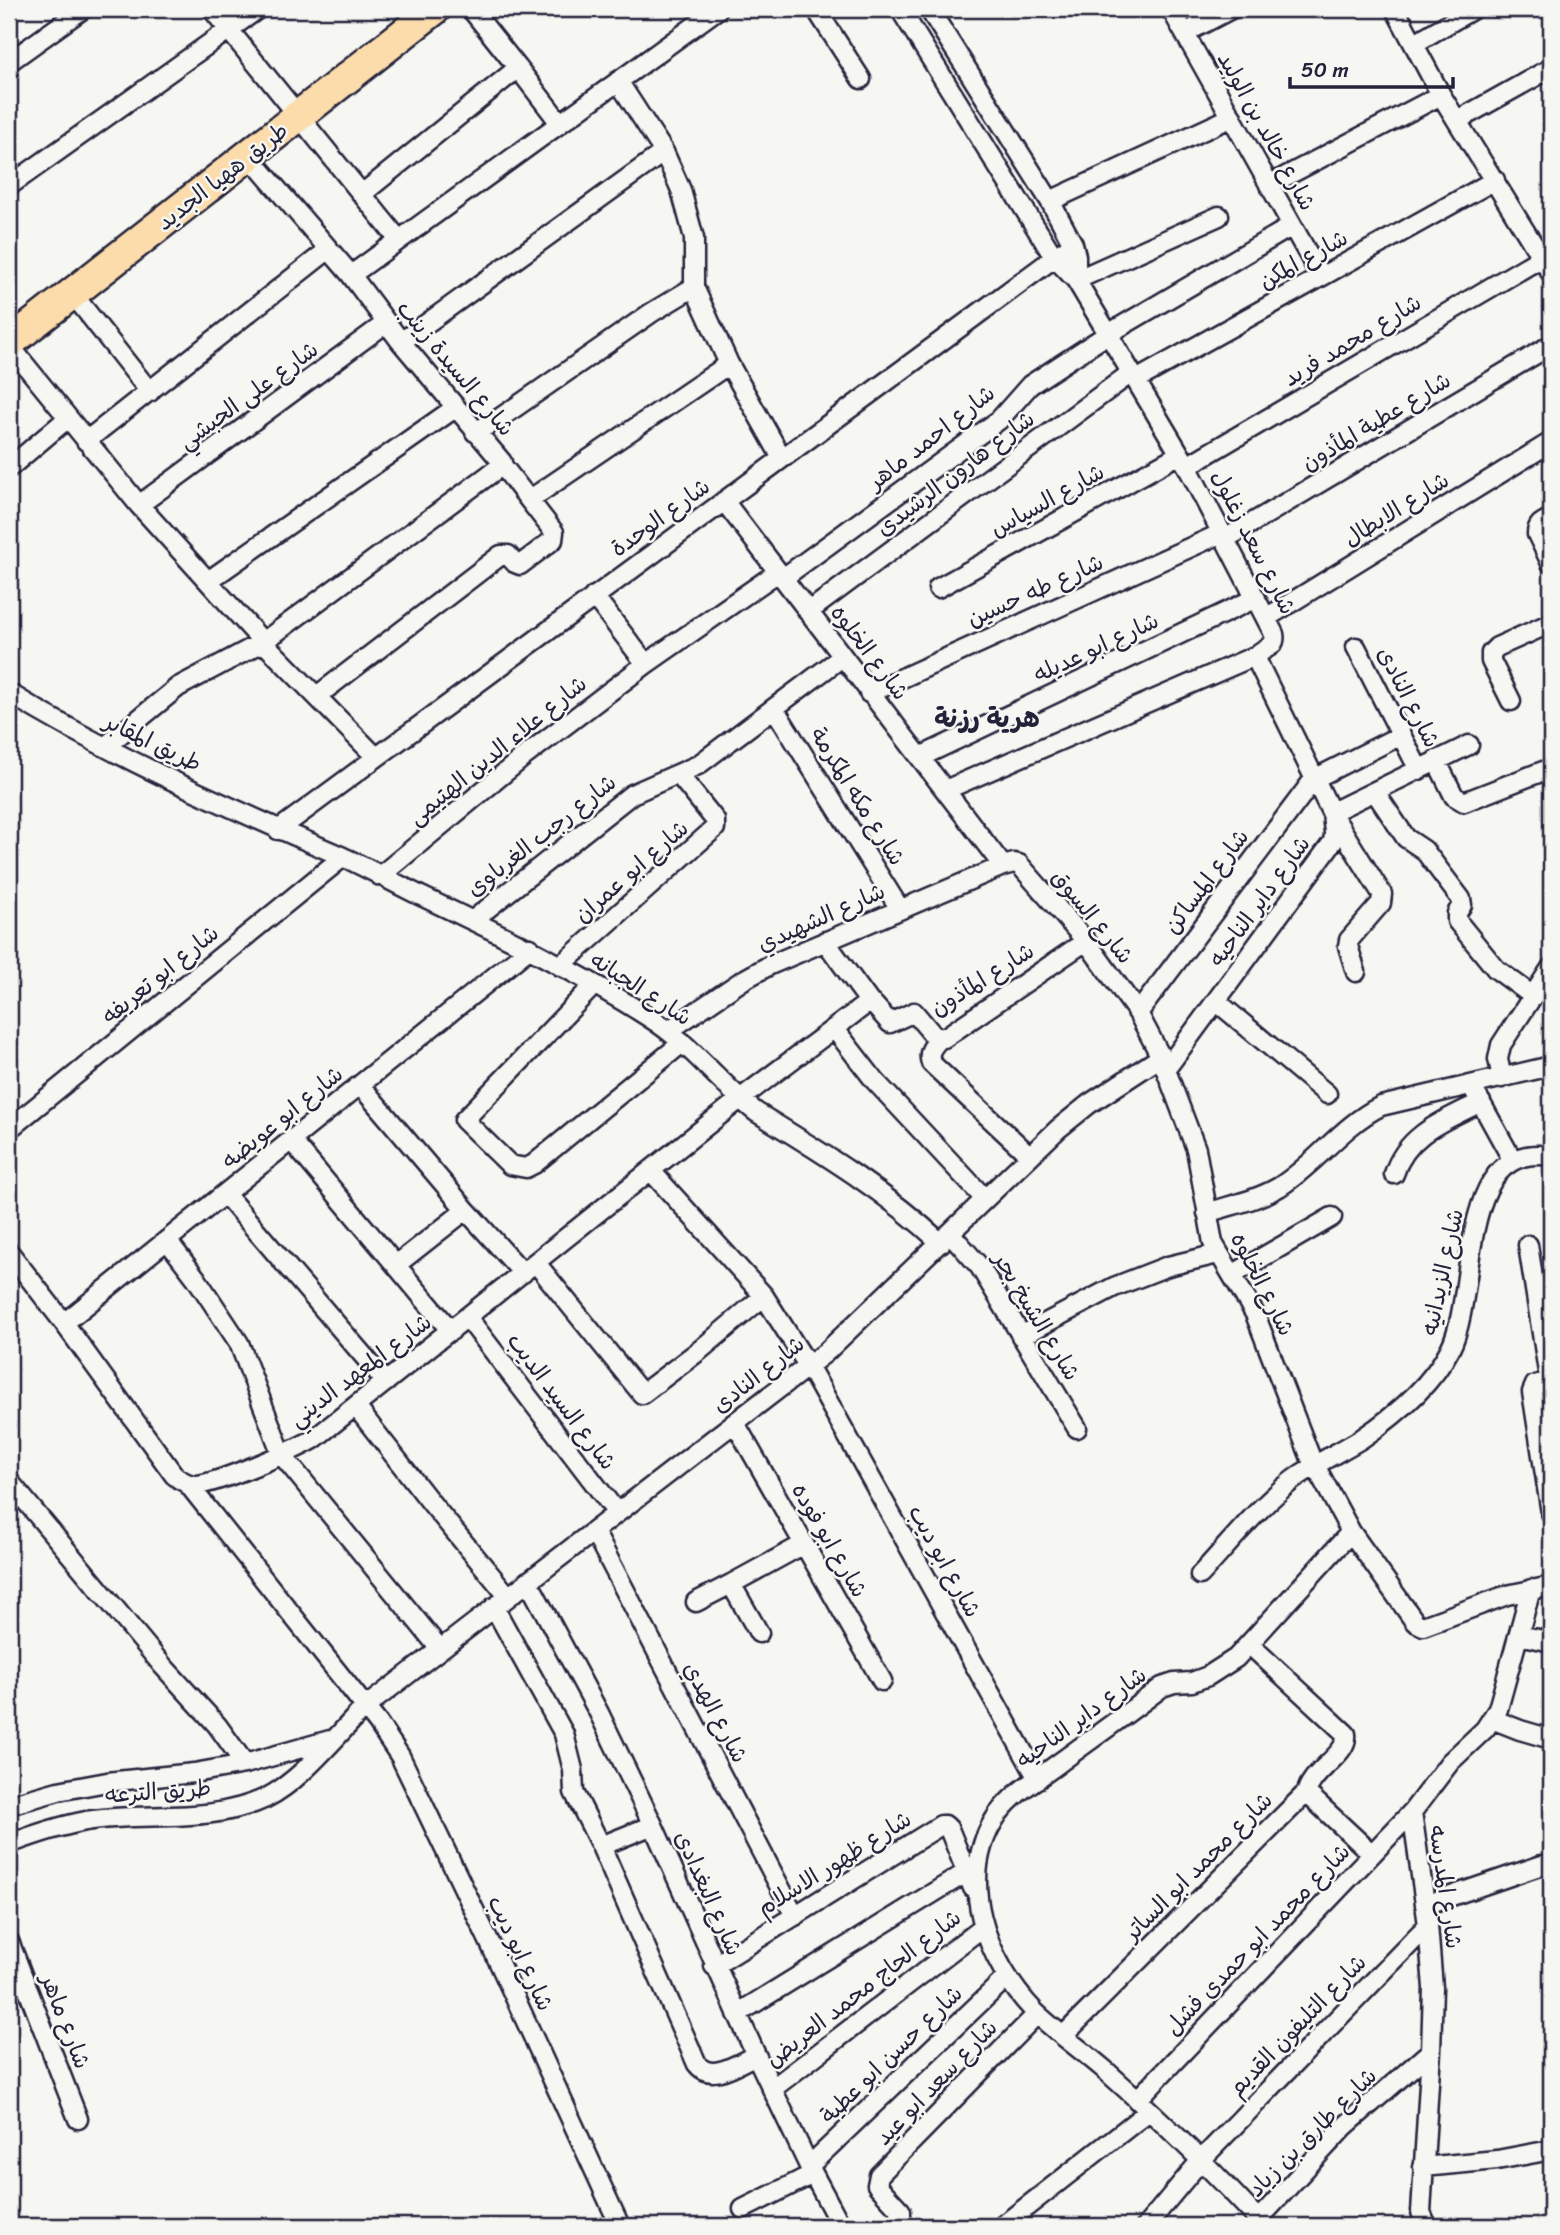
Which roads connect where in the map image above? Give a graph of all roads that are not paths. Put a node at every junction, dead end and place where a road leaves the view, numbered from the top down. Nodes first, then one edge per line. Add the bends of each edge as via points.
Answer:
1 (83, 9) edge
2 (212, 9) edge
3 (258, 9) edge
4 (435, 9) edge
5 (471, 9) edge
6 (718, 9) edge
7 (816, 9) edge
8 (900, 9) edge
9 (929, 9) edge
10 (1171, 9) edge
11 (1231, 9) edge
12 (1395, 9) edge
13 (1473, 9) edge
14 (229, 29) junction
15 (1185, 33) junction
16 (1415, 43) junction
17 (951, 44) junction
18 (930, 58) junction
19 (9, 62) edge
20 (518, 68) junction
21 (1551, 68) edge
22 (861, 79) dead end
23 (618, 81) junction
24 (1441, 95) junction
25 (299, 116) junction
26 (996, 116) junction
27 (1232, 117) junction
28 (1458, 120) junction
29 (560, 123) junction
30 (975, 131) junction
31 (664, 152) junction
32 (248, 155) junction
33 (1495, 180) junction
34 (1269, 185) junction
35 (9, 186) edge
36 (362, 194) junction
37 (1050, 201) junction
38 (1219, 216) dead end
39 (1292, 226) junction
40 (399, 240) junction
41 (1073, 244) junction
42 (328, 250) junction
43 (1546, 254) edge
44 (1054, 257) junction
45 (1551, 273) edge
46 (351, 275) junction
47 (1321, 277) junction
48 (1076, 280) junction
49 (694, 287) junction
50 (72, 293) junction
51 (386, 323) junction
52 (1108, 334) junction
53 (401, 342) junction
54 (9, 344) edge
55 (1551, 345) edge
56 (729, 364) junction
57 (1133, 376) junction
58 (150, 392) junction
59 (455, 408) junction
60 (68, 418) junction
61 (475, 432) junction
62 (86, 441) junction
63 (1551, 442) edge
64 (782, 458) junction
65 (1184, 460) junction
66 (502, 465) junction
67 (9, 468) edge
68 (529, 500) junction
69 (724, 501) junction
70 (139, 505) junction
71 (1551, 518) edge
72 (1223, 536) junction
73 (1551, 563) edge
74 (780, 575) junction
75 (208, 581) junction
76 (938, 589) dead end
77 (594, 596) junction
78 (1256, 598) junction
79 (808, 612) junction
80 (1266, 618) junction
81 (1551, 623) edge
82 (264, 642) junction
83 (1356, 647) dead end
84 (1257, 655) junction
85 (842, 657) junction
86 (646, 664) junction
87 (9, 693) edge
88 (869, 693) junction
89 (317, 696) junction
90 (1511, 701) dead end
91 (774, 708) junction
92 (1401, 735) junction
93 (1469, 745) dead end
94 (106, 747) junction
95 (376, 757) junction
96 (919, 757) junction
97 (1436, 760) junction
98 (1551, 768) edge
99 (1419, 770) junction
100 (680, 775) junction
101 (1314, 779) junction
102 (945, 790) junction
103 (1375, 792) junction
104 (1332, 814) junction
105 (278, 830) junction
106 (343, 857) junction
107 (1003, 866) junction
108 (380, 876) junction
109 (900, 909) junction
110 (473, 920) junction
111 (825, 941) junction
112 (1086, 941) junction
113 (530, 948) junction
114 (560, 966) junction
115 (1551, 968) edge
116 (1356, 972) dead end
117 (594, 985) junction
118 (1533, 996) junction
119 (1216, 1000) junction
120 (871, 1004) junction
121 (1138, 1013) junction
122 (834, 1028) junction
123 (675, 1037) junction
124 (940, 1038) junction
125 (1164, 1063) junction
126 (1551, 1066) edge
127 (1502, 1078) junction
128 (360, 1085) junction
129 (1471, 1085) junction
130 (1327, 1094) dead end
131 (740, 1099) junction
132 (1481, 1102) junction
133 (9, 1129) edge
134 (291, 1140) junction
135 (1030, 1156) junction
136 (1551, 1156) edge
137 (1512, 1159) junction
138 (651, 1171) junction
139 (1394, 1174) dead end
140 (225, 1194) junction
141 (985, 1199) junction
142 (466, 1210) junction
143 (1207, 1213) junction
144 (1332, 1217) dead end
145 (946, 1238) junction
146 (167, 1240) junction
147 (1528, 1245) dead end
148 (9, 1252) edge
149 (1218, 1254) junction
150 (396, 1265) junction
151 (530, 1268) junction
152 (1232, 1275) junction
153 (764, 1296) junction
154 (468, 1318) junction
155 (1546, 1318) edge
156 (65, 1323) junction
157 (451, 1331) junction
158 (1021, 1336) junction
159 (809, 1367) junction
160 (387, 1382) junction
161 (357, 1408) junction
162 (735, 1423) junction
163 (1077, 1429) dead end
164 (282, 1454) junction
165 (1315, 1465) junction
166 (9, 1481) edge
167 (188, 1484) junction
168 (617, 1513) junction
169 (1551, 1513) edge
170 (594, 1531) junction
171 (1351, 1532) junction
172 (804, 1544) junction
173 (1200, 1575) dead end
174 (528, 1581) junction
175 (731, 1584) junction
176 (1551, 1586) edge
177 (1531, 1589) junction
178 (501, 1601) junction
179 (696, 1602) dead end
180 (759, 1633) dead end
181 (1520, 1635) junction
182 (1551, 1642) edge
183 (1250, 1645) junction
184 (440, 1649) junction
185 (883, 1681) dead end
186 (364, 1708) junction
187 (1492, 1719) junction
188 (1551, 1739) edge
189 (332, 1740) junction
190 (245, 1764) junction
191 (1038, 1779) junction
192 (1306, 1795) junction
193 (9, 1805) edge
194 (1412, 1812) junction
195 (653, 1825) junction
196 (9, 1844) edge
197 (601, 1846) junction
198 (1373, 1854) junction
199 (1542, 1865) dead end
200 (967, 1872) junction
201 (978, 1902) junction
202 (1425, 1905) junction
203 (795, 1916) junction
204 (1428, 1925) junction
205 (984, 1926) junction
206 (9, 1941) edge
207 (714, 1966) junction
208 (1007, 1977) junction
209 (737, 2014) junction
210 (1037, 2014) junction
211 (1063, 2036) junction
212 (1432, 2051) junction
213 (756, 2054) junction
214 (772, 2089) junction
215 (1143, 2106) junction
216 (78, 2119) dead end
217 (1551, 2150) edge
218 (1201, 2160) junction
219 (1423, 2166) junction
220 (811, 2170) junction
221 (743, 2208) dead end
222 (1256, 2222) edge
223 (837, 2225) edge
224 (620, 2226) edge
225 (892, 2226) edge
226 (1002, 2226) edge
227 (1146, 2226) edge
228 (1424, 2226) edge

1 - 19 street
2 - 14 street
3 - 14 street
4 - 25 main road, طريق ههيا الجديد
5 - 20 street
6 - 23 street
7 - 22 street
8 - 18 street, شارع سعد زغلول
9 - 17 street, شارع سعد زغلول
10 - 15 street, شارع خالد بن الوليد
11 - 15 street
12 - 16 street
13 - 16 street
14 - 25 street
14 - 35 street
15 - 27 street, شارع خالد بن الوليد
16 - 24 street
17 - 18 street
17 - 26 street, شارع سعد زغلول
18 - 30 street, شارع سعد زغلول
20 - 29 street
20 - 36 street
21 - 28 street
23 - 29 street
23 - 31 street
24 - 28 street
24 - 34 street
25 - 32 main road, طريق ههيا الجديد
25 - 36 street
26 - 30 street
26 - 37 street, شارع سعد زغلول
27 - 34 street, شارع خالد بن الوليد
27 - 37 street
28 - 33 street
29 - 40 street
30 - 44 street, شارع سعد زغلول
31 - 49 street via 681,190 694,238
31 - 53 street
32 - 42 street, شارع السيدة زينب
32 - 50 main road, طريق ههيا الجديد
33 - 43 street
33 - 47 street, شارع المكن
34 - 39 street, شارع خالد بن الوليد
36 - 40 street
37 - 41 street, شارع سعد زغلول
38 - 48 street
39 - 47 street, شارع خالد بن الوليد
39 - 52 street, شارع احمد ماهر
40 - 46 street
41 - 44 street, شارع الوحدة
41 - 48 street, شارع سعد زغلول
42 - 46 street, شارع السيدة زينب
42 - 58 street
43 - 45 street
43 - 65 street, شارع محمد فريد
44 - 48 street, شارع سعد زغلول
44 - 64 street, شارع الوحدة
46 - 51 street, شارع السيدة زينب
47 - 57 street, شارع المكن
48 - 52 street, شارع سعد زغلول
49 - 56 street
49 - 61 street
50 - 54 main road, طريق ههيا الجديد
50 - 58 street
51 - 53 street, شارع السيدة زينب
51 - 70 street, شارع على الحبشي
52 - 57 street, شارع سعد زغلول
52 - 74 street, شارع احمد ماهر via 1030,385 999,420
53 - 59 street, شارع السيدة زينب
54 - 60 street
55 - 72 street, شارع عطية المأذون
56 - 64 street
56 - 68 street
57 - 65 street, شارع سعد زغلول
57 - 79 street, شارع هارون الرشيدى
58 - 62 street
59 - 61 street, شارع السيدة زينب
59 - 75 street
60 - 62 street
60 - 67 street
61 - 66 street, شارع السيدة زينب
62 - 70 street
63 - 80 street, شارع الابطال
64 - 69 street, شارع الوحدة
65 - 72 street, شارع سعد زغلول
65 - 76 street, شارع السياس
66 - 68 street
66 - 82 street, شارع السيدة زينب
68 - 89 street via 554,532 551,543 520,565 501,555
69 - 74 street, شارع الخلوه
69 - 77 street, شارع الوحدة
70 - 75 street
71 - 73 street via 1539,525 1537,534
72 - 78 street, شارع سعد زغلول
72 - 88 street, شارع طه حسين
74 - 79 street, شارع الخلوه
74 - 86 street, شارع احمد ماهر
75 - 82 street
77 - 86 street
77 - 95 street, شارع الوحدة
78 - 80 street, شارع سعد زغلول
78 - 96 street, شارع ابو عديله
79 - 85 street, شارع الخلوه
80 - 84 street, شارع سعد زغلول via 1274,642
81 - 90 street via 1491,653
82 - 89 street
82 - 94 street, شارع السيدة زينب via 178,687
83 - 92 street, شارع النادى
84 - 101 street
84 - 102 street
85 - 88 street, شارع الخلوه
85 - 91 street, شارع رجب الغرباوى
86 - 108 street, شارع علاء الدين الهتيمى via 526,755
87 - 94 street, طريق المقابر
88 - 96 street, شارع الخلوه
89 - 95 street
91 - 100 street, شارع رجب الغرباوى
91 - 109 street, شارع مكه المكرمة
92 - 99 street, شارع النادى
92 - 101 street
93 - 97 street
94 - 105 street, طريق المقابر
95 - 105 street, شارع الوحدة
96 - 102 street, شارع الخلوه
97 - 98 street via 1454,796 1464,802
97 - 99 street
99 - 103 street
100 - 110 street, شارع رجب الغرباوى via 632,794
100 - 114 street, شارع ابو عمران via 715,820 715,828
101 - 104 street
101 - 121 street, شارع المساكن
102 - 107 street, شارع الخلوه
103 - 104 street via 1336,808
103 - 118 street via 1406,838 1424,850 1461,899 1456,918 1464,930 1496,969
104 - 116 street via 1382,894 1381,903 1349,940
104 - 119 street, شارع داير الناحيه via 1332,843
105 - 106 street, شارع الجبانه
106 - 108 street, شارع الجبانه
106 - 133 street, شارع ابو تعريفه
107 - 109 street, شارع الشهيدي
107 - 112 street, شارع السوق via 1019,864
108 - 110 street, شارع الجبانه
109 - 111 street, شارع الشهيدي
110 - 113 street, شارع الجبانه
111 - 120 street
111 - 123 street, شارع الشهيدي via 743,980
112 - 121 street, شارع السوق
112 - 124 street, شارع المأذون
113 - 114 street, شارع الجبانه
113 - 128 street, شارع ابو عويضه
114 - 117 street, شارع الجبانه
115 - 118 street
117 - 123 street, شارع الجبانه
117 - 123 street, شارع الشهيدي via 464,1120 510,1165 526,1168 534,1164
118 - 127 street via 1501,1045
119 - 125 street, شارع داير الناحيه
119 - 130 street
120 - 122 street
120 - 124 street, شارع المأذون via 890,1023 911,1012 917,1014
121 - 125 street, شارع الخلوه
122 - 131 street
122 - 141 street via 875,1081
123 - 131 street, شارع الجبانه
124 - 135 street via 930,1050 931,1063
125 - 135 street, شارع النادى via 1089,1104
125 - 143 street, شارع الخلوه via 1196,1149
126 - 127 street
127 - 129 street
128 - 134 street, شارع ابو عويضه
128 - 142 street
129 - 132 street
129 - 143 street via 1364,1114 1282,1185
131 - 138 street, شارع المعهد الديني
131 - 145 street, شارع الجبانه
132 - 137 street
132 - 139 street via 1417,1136 1402,1153
134 - 140 street, شارع ابو عويضه
134 - 150 street
135 - 141 street, شارع النادى
136 - 137 street
137 - 165 street, شارع الزيدانيه via 1495,1175 1483,1197 1461,1321 1443,1362 1384,1422
138 - 151 street, شارع المعهد الديني
138 - 153 street, شارع ابو ديب
140 - 146 street, شارع ابو عويضه
140 - 160 street
141 - 145 street, شارع النادى
142 - 150 street
142 - 151 street
143 - 149 street, شارع الخلوه
144 - 152 street
145 - 158 street, شارع الشيخ بحر via 980,1267
145 - 159 street, شارع النادى
146 - 156 street, شارع ابو عويضه
146 - 164 street via 239,1343
147 - 155 street
148 - 156 street
149 - 152 street, شارع الخلوه
149 - 158 street via 1168,1266 1114,1287
150 - 157 street
151 - 153 street via 642,1394
151 - 154 street, شارع المعهد الديني
152 - 165 street, شارع الخلوه via 1264,1334
153 - 159 street, شارع ابو ديب
154 - 157 street, شارع المعهد الديني
154 - 168 street, شارع السيد الديب
155 - 169 street via 1549,1378 1532,1392
156 - 167 street via 174,1475
157 - 160 street, شارع المعهد الديني
158 - 163 street, شارع الشيخ بحر
159 - 162 street, شارع النادى
159 - 191 street, شارع ابو ديب
160 - 161 street, شارع المعهد الديني
161 - 164 street, شارع المعهد الديني via 314,1440
161 - 178 street
162 - 168 street, شارع النادى
162 - 172 street, شارع ابو فوده
164 - 167 street, شارع المعهد الديني via 205,1484
164 - 184 street
165 - 171 street, شارع الخلوه
165 - 173 street, شارع الزيدانيه via 1273,1497
166 - 190 street
167 - 186 street, شارع ابو ديب
168 - 170 street, شارع النادى
170 - 174 street, شارع النادى
170 - 203 street, شارع الهدي
171 - 177 street via 1415,1622 1423,1626
171 - 183 street, شارع داير الناحيه
172 - 175 street
172 - 185 street, شارع ابو فوده
174 - 178 street, شارع النادى
174 - 195 street, شارع البغدادى
175 - 179 street
175 - 180 street
176 - 177 street
177 - 181 street, شارع المدرسه
178 - 184 street, شارع النادى
178 - 197 street via 564,1734 574,1792
181 - 182 street
181 - 187 street, شارع المدرسه
183 - 191 street, شارع داير الناحيه via 1208,1676 1162,1688
183 - 192 street via 1346,1734 1345,1745 1312,1779
184 - 186 street, شارع النادى
186 - 189 street, طريق الترعه
186 - 224 street, شارع ابو ديب via 400,1756
187 - 188 street
187 - 194 street, شارع المدرسه via 1450,1762
189 - 190 street, طريق الترعه
189 - 196 street, طريق الترعه via 297,1777 267,1797 237,1808 210,1814 86,1821
190 - 193 street, طريق الترعه via 107,1782
191 - 201 street, شارع داير الناحيه via 1009,1801 989,1831 977,1866
192 - 198 street, شارع محمد ابو الساتر
192 - 211 street, شارع محمد ابو الساتر
194 - 198 street, شارع محمد ابو حمدى فشل
194 - 202 street, شارع المدرسه
195 - 197 street
195 - 207 street, شارع البغدادى
197 - 213 street via 702,2071 719,2071
198 - 215 street, شارع محمد ابو حمدى فشل
199 - 202 street
200 - 201 street, شارع ظهور الاسلام
200 - 203 street, شارع ظهور الاسلام via 949,1829 941,1825
200 - 209 street
201 - 205 street, شارع داير الناحيه
202 - 204 street, شارع المدرسه
203 - 207 street, شارع ظهور الاسلام
204 - 212 street, شارع المدرسه
204 - 218 street, شارع التليفون القديم
205 - 208 street, شارع داير الناحيه
205 - 214 street, شارع الحاج محمد العريض
206 - 216 street, شارع ماهر
207 - 209 street, شارع البغدادى
208 - 210 street, شارع داير الناحيه
208 - 220 street, شارع حسن ابو عطية
209 - 213 street, شارع البغدادى
210 - 211 street, شارع داير الناحيه
210 - 225 street, شارع سعد ابو عيد via 879,2175 879,2188 901,2211
211 - 215 street, شارع داير الناحيه
212 - 219 street, شارع المدرسه
212 - 222 street, شارع طارق بن زياد via 1345,2126
213 - 214 street, شارع البغدادى
214 - 220 street, شارع البغدادى
215 - 218 street, شارع داير الناحيه
215 - 226 street, شارع محمد ابو حمدى فشل
217 - 219 street
218 - 222 street, شارع داير الناحيه
218 - 227 street, شارع التليفون القديم
219 - 228 street, شارع المدرسه via 1420,2212
220 - 221 street, شارع حسن ابو عطية
220 - 223 street, شارع البغدادى

